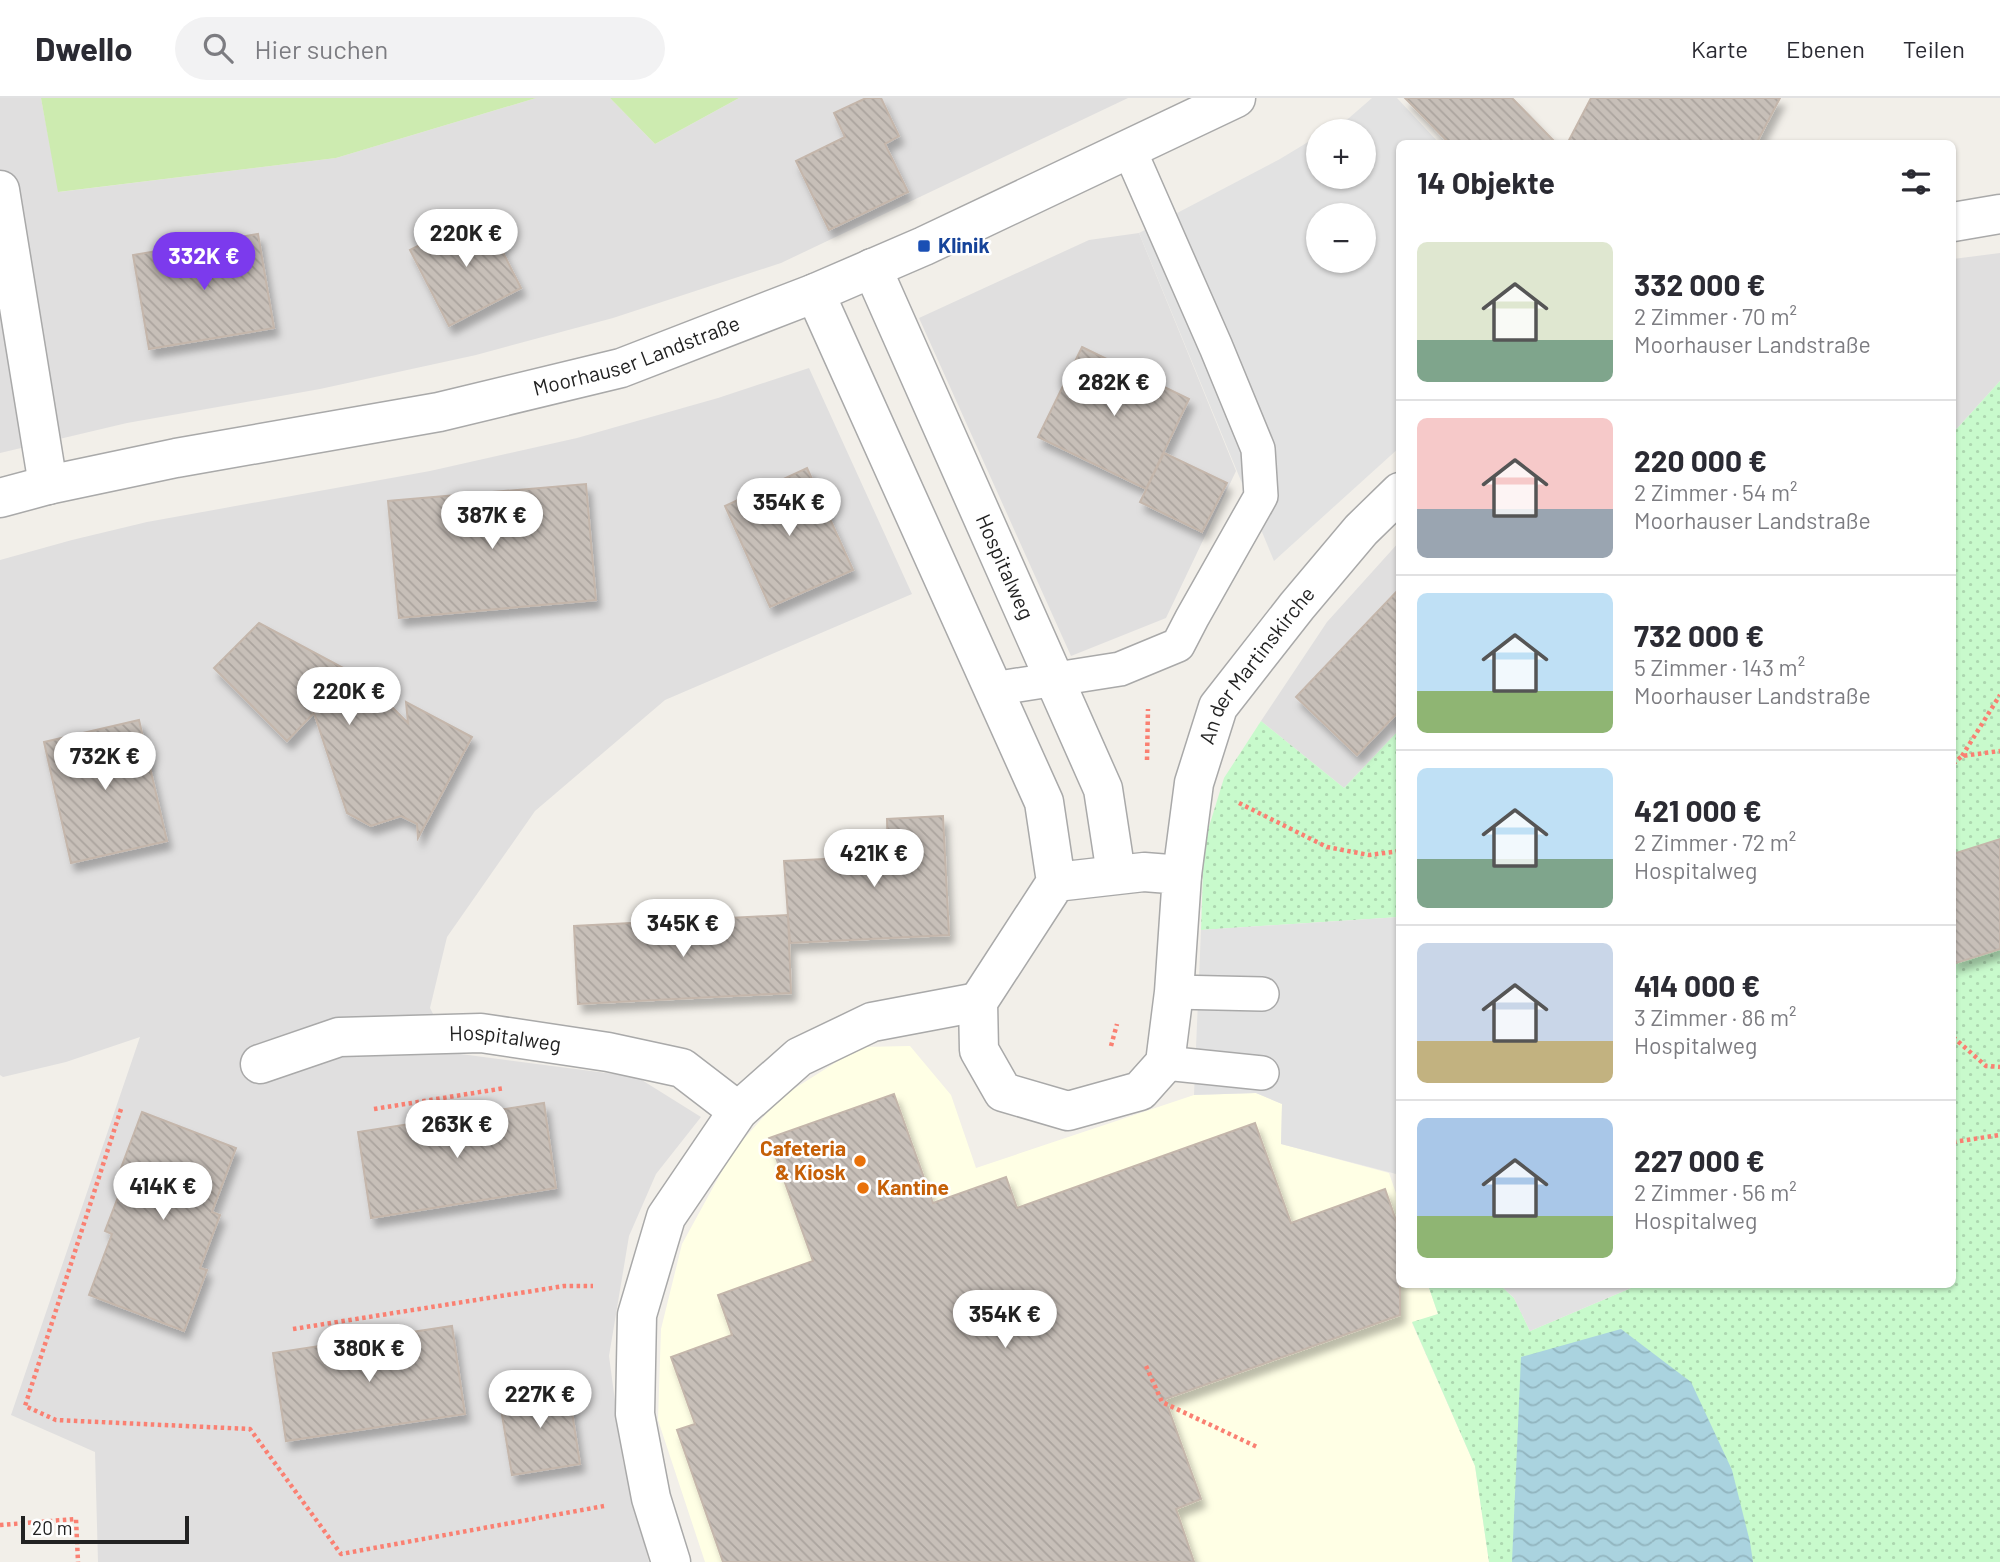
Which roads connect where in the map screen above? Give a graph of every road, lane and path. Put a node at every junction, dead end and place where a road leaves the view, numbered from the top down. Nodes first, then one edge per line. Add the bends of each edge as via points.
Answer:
1 (1236, 98) edge
2 (1129, 149) junction
3 (0, 190) edge
4 (2000, 214) edge
5 (1956, 221) edge
6 (872, 268) junction
7 (815, 293) junction
8 (48, 485) junction
9 (1396, 496) edge
10 (0, 498) edge
11 (1053, 679) junction
12 (993, 689) junction
13 (2000, 695) edge
14 (2000, 751) edge
15 (1962, 756) junction
16 (1956, 761) edge
17 (1194, 783) junction
18 (1396, 852) edge
19 (1116, 874) junction
20 (1182, 876) junction
21 (1056, 882) junction
22 (1174, 992) junction
23 (1262, 994) dead end
24 (978, 1002) junction
25 (1956, 1040) edge
26 (1165, 1063) junction
27 (260, 1064) dead end
28 (2000, 1067) edge
29 (1262, 1073) dead end
30 (509, 1088) dead end
31 (121, 1109) dead end
32 (374, 1109) dead end
33 (738, 1111) junction
34 (2000, 1135) edge
35 (1956, 1142) edge
36 (645, 1286) junction
37 (293, 1329) dead end
38 (1146, 1366) dead end
39 (1257, 1447) dead end
40 (651, 1498) junction
41 (0, 1525) edge
42 (79, 1562) edge
43 (671, 1562) edge

1 - 2 street, Moorhauser Landstraße
2 - 6 street, Moorhauser Landstraße
2 - 11 lane via 1258,449 1261,496 1178,645 1121,669
3 - 8 street
4 - 5 street
6 - 7 street, Moorhauser Landstraße
6 - 11 street, Hospitalweg
7 - 8 street, Moorhauser Landstraße via 621,368 439,412
7 - 12 street
8 - 10 street, Moorhauser Landstraße
9 - 17 street, An der Martinskirche via 1297,606 1218,708
11 - 12 lane
11 - 19 street, Hospitalweg via 1102,789
12 - 21 street via 1044,803
13 - 15 path
14 - 15 path
15 - 16 path
17 - 18 path via 1327,847 1369,855
17 - 20 street, An der Martinskirche
19 - 20 street
19 - 21 street
20 - 22 street
21 - 24 street
22 - 23 lane
22 - 26 street
24 - 26 street via 979,1050 1003,1092 1068,1111 1140,1091
24 - 33 street via 872,1022 799,1057
25 - 28 path via 1986,1066
26 - 29 lane
27 - 33 street, Hospitalweg via 339,1037 481,1033 682,1068
30 - 32 path
31 - 40 path via 25,1406 56,1420 250,1429 341,1554
33 - 36 street via 666,1217
34 - 35 path
36 - 37 path via 565,1286
36 - 40 street via 637,1315 635,1414
38 - 39 path via 1162,1402
40 - 43 street
41 - 42 path via 76,1519

